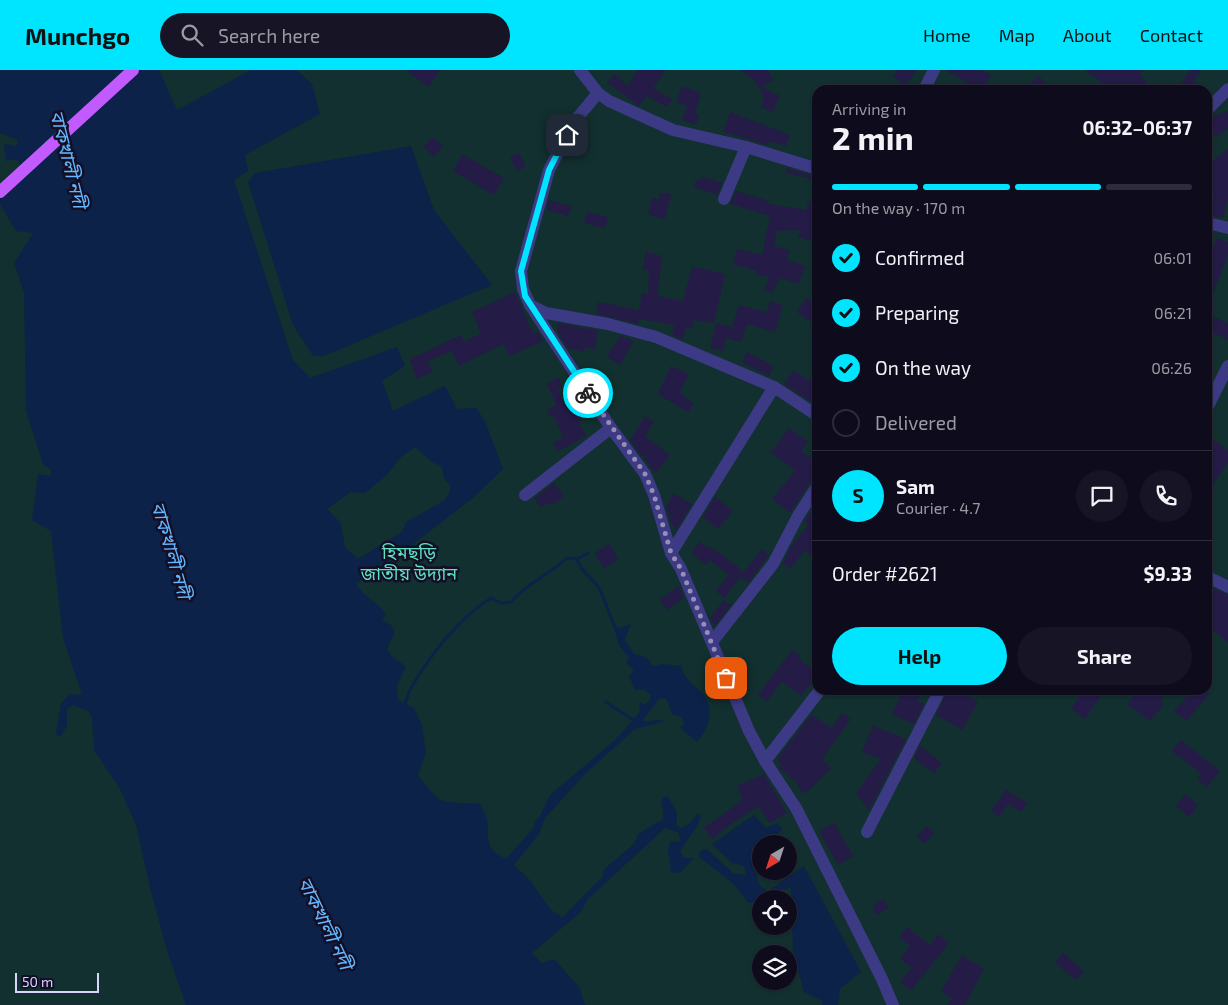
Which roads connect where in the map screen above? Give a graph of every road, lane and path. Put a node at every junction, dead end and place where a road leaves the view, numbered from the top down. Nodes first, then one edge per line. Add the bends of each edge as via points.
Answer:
1 (133, 70) edge
2 (580, 70) edge
3 (934, 70) edge
4 (926, 85) edge
5 (1228, 89) edge
6 (598, 93) junction
7 (1212, 105) edge
8 (746, 147) junction
9 (812, 167) edge
10 (0, 192) edge
11 (724, 199) dead end
12 (1212, 224) edge
13 (1228, 228) edge
14 (530, 305) junction
15 (1227, 370) edge
16 (774, 387) junction
17 (1212, 398) edge
18 (812, 412) edge
19 (611, 428) junction
20 (525, 495) dead end
21 (812, 496) edge
22 (671, 553) junction
23 (1212, 579) edge
24 (1228, 587) edge
25 (712, 642) junction
26 (816, 695) edge
27 (937, 695) edge
28 (765, 761) junction
29 (867, 832) dead end
30 (893, 1005) edge

1 - 10 main road
2 - 6 street
3 - 4 street
5 - 7 street
6 - 8 street via 609,102 673,130
6 - 14 street via 574,122 549,170 521,271 523,289
8 - 9 street
8 - 11 street
12 - 13 street
14 - 16 street via 546,313 656,337
14 - 19 street
15 - 17 street
16 - 18 street
16 - 22 street
19 - 20 street
19 - 22 street via 645,474
21 - 25 street via 773,564
22 - 25 street
23 - 24 street
25 - 28 street
26 - 28 street
27 - 29 street
28 - 30 street via 796,808

